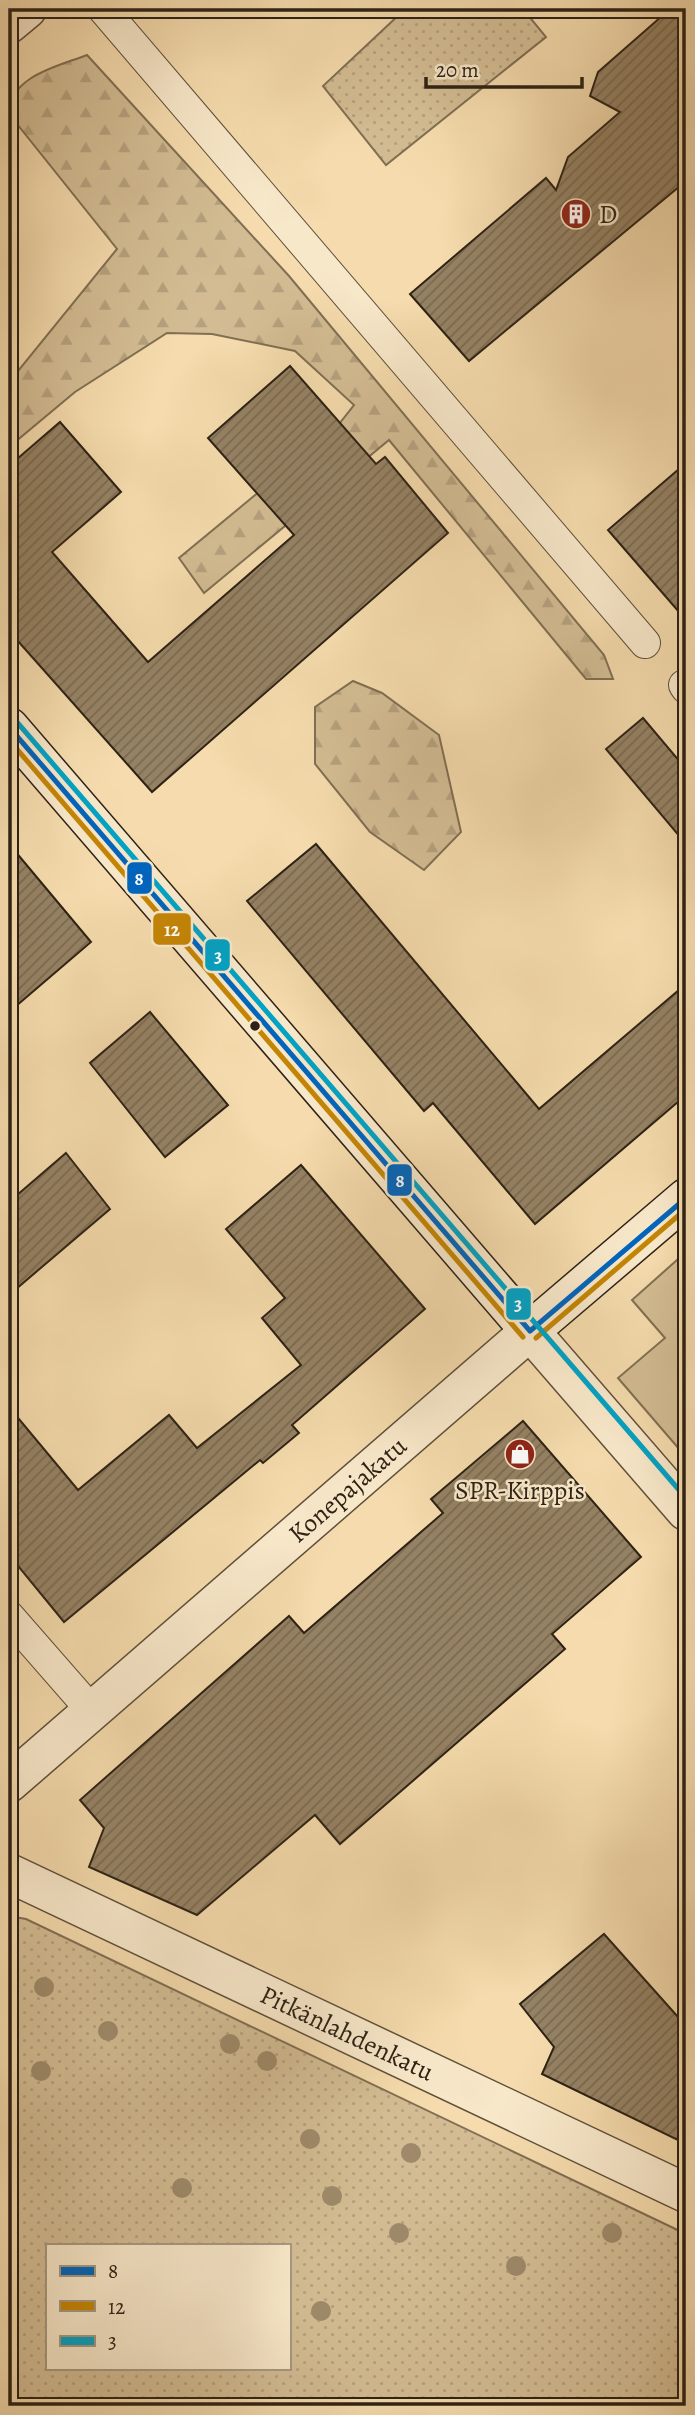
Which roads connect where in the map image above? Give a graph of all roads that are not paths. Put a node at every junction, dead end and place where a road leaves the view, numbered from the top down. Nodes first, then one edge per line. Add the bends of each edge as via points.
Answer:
1 (27, 9) edge
2 (103, 9) edge
3 (9, 24) edge
4 (645, 643) dead end
5 (9, 727) edge
6 (686, 1198) edge
7 (530, 1331) junction
8 (686, 1511) edge
9 (9, 1616) edge
10 (92, 1711) junction
11 (9, 1783) edge
12 (9, 1873) edge
13 (686, 2193) edge

1 - 3 street
2 - 4 lane
5 - 7 street
6 - 7 street, Konepajakatu
7 - 8 street
7 - 10 street, Konepajakatu
9 - 10 lane
10 - 11 street, Konepajakatu
12 - 13 street, Pitkänlahdenkatu

